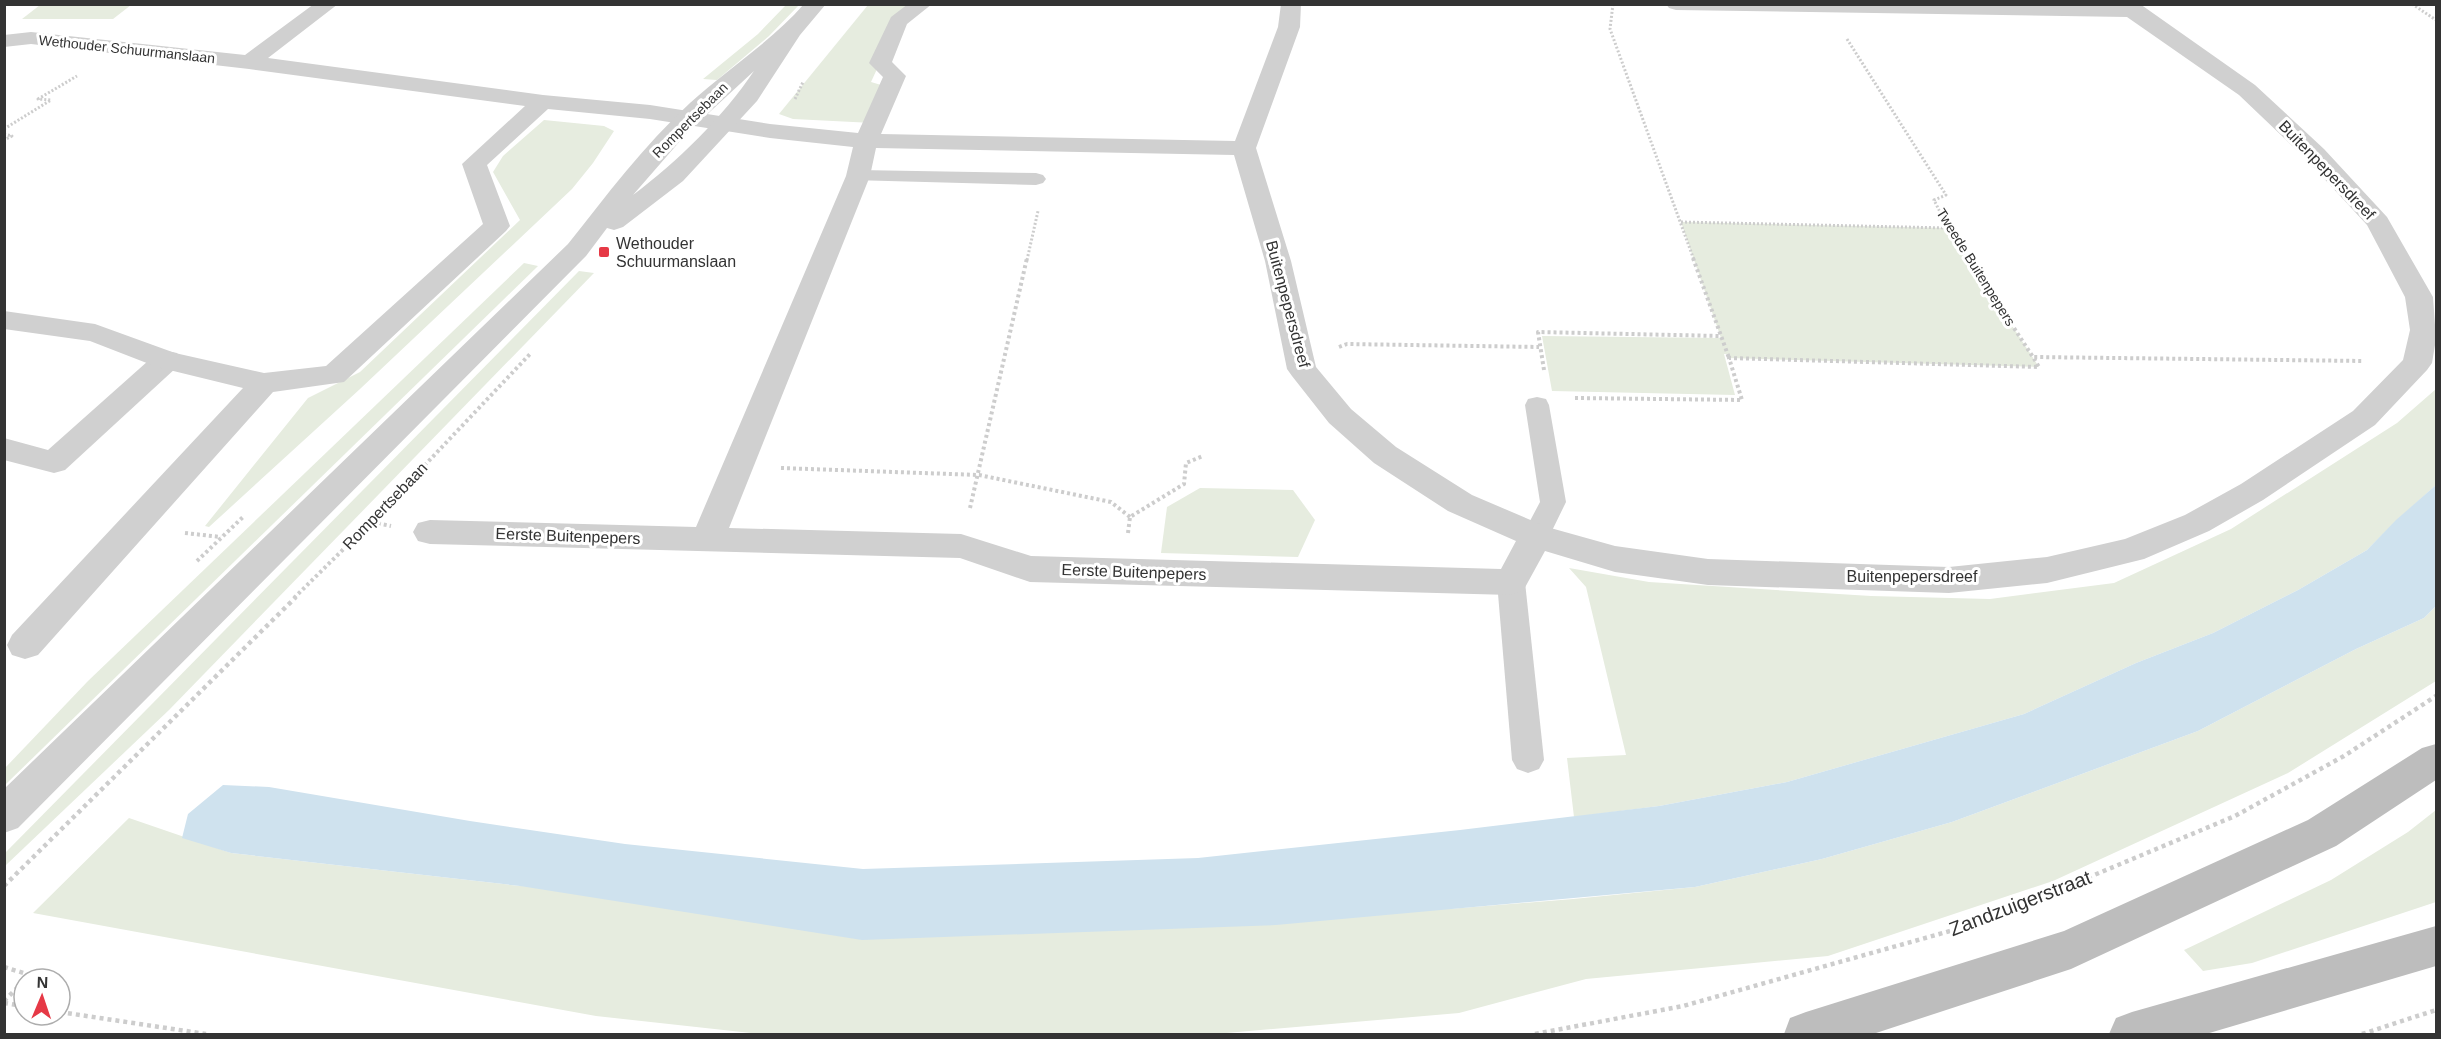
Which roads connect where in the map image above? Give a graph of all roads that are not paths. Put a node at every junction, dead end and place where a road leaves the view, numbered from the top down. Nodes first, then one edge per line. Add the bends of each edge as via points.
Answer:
1 (328, 4) edge
2 (816, 4) edge
3 (922, 4) edge
4 (1291, 4) edge
5 (1676, 4) edge
6 (2130, 8) edge
7 (792, 31) junction
8 (4, 41) edge
9 (249, 62) junction
10 (543, 102) junction
11 (705, 121) junction
12 (866, 141) junction
13 (1244, 148) junction
14 (858, 176) junction
15 (1036, 179) road end
16 (577, 250) junction
17 (4, 320) edge
18 (166, 360) junction
19 (264, 383) junction
20 (1543, 401) road end
21 (4, 449) edge
22 (430, 532) dead end
23 (1536, 536) junction
24 (707, 540) junction
25 (1511, 582) junction
26 (25, 645) dead end
27 (1528, 760) dead end
28 (2436, 760) edge
29 (4, 816) edge
30 (2436, 946) edge
31 (1806, 1035) edge
32 (2132, 1035) edge

1 - 9 street
2 - 7 street, Rompertsebaan
3 - 12 street via 898,21 880,63 895,76
4 - 13 street via 1289,27
5 - 6 street
6 - 23 street, Buitenpepersdreef via 2247,90 2315,154 2378,222 2419,297 2424,330 2417,363 2364,418 2252,492 2197,523 2132,550 2047,570 1949,580 1708,572 1615,559
7 - 11 street, Rompertsebaan via 748,96
7 - 11 street, Rompertsebaan via 716,92
8 - 9 street, Wethouder Schuurmanslaan via 31,38
9 - 10 street, Wethouder Schuurmanslaan
10 - 11 street, Wethouder Schuurmanslaan
10 - 19 street via 474,164 497,226 334,375
11 - 12 street, Rompertsebaan
11 - 16 street, Rompertsebaan via 639,172
11 - 16 street, Rompertsebaan via 674,176
12 - 13 street
12 - 14 street
13 - 23 street, Buitenpepersdreef via 1278,261 1302,369 1340,416 1385,455 1460,502
14 - 15 lane
14 - 24 street
16 - 29 street, Rompertsebaan
17 - 18 street via 95,333
18 - 19 street
18 - 21 street via 54,462
19 - 26 street
20 - 23 lane via 1553,502
22 - 24 street, Eerste Buitenpepers
23 - 25 street
24 - 25 street, Eerste Buitenpepers via 961,546 1030,569
25 - 27 lane
28 - 31 main road via 2322,833 2071,949
30 - 32 main road

